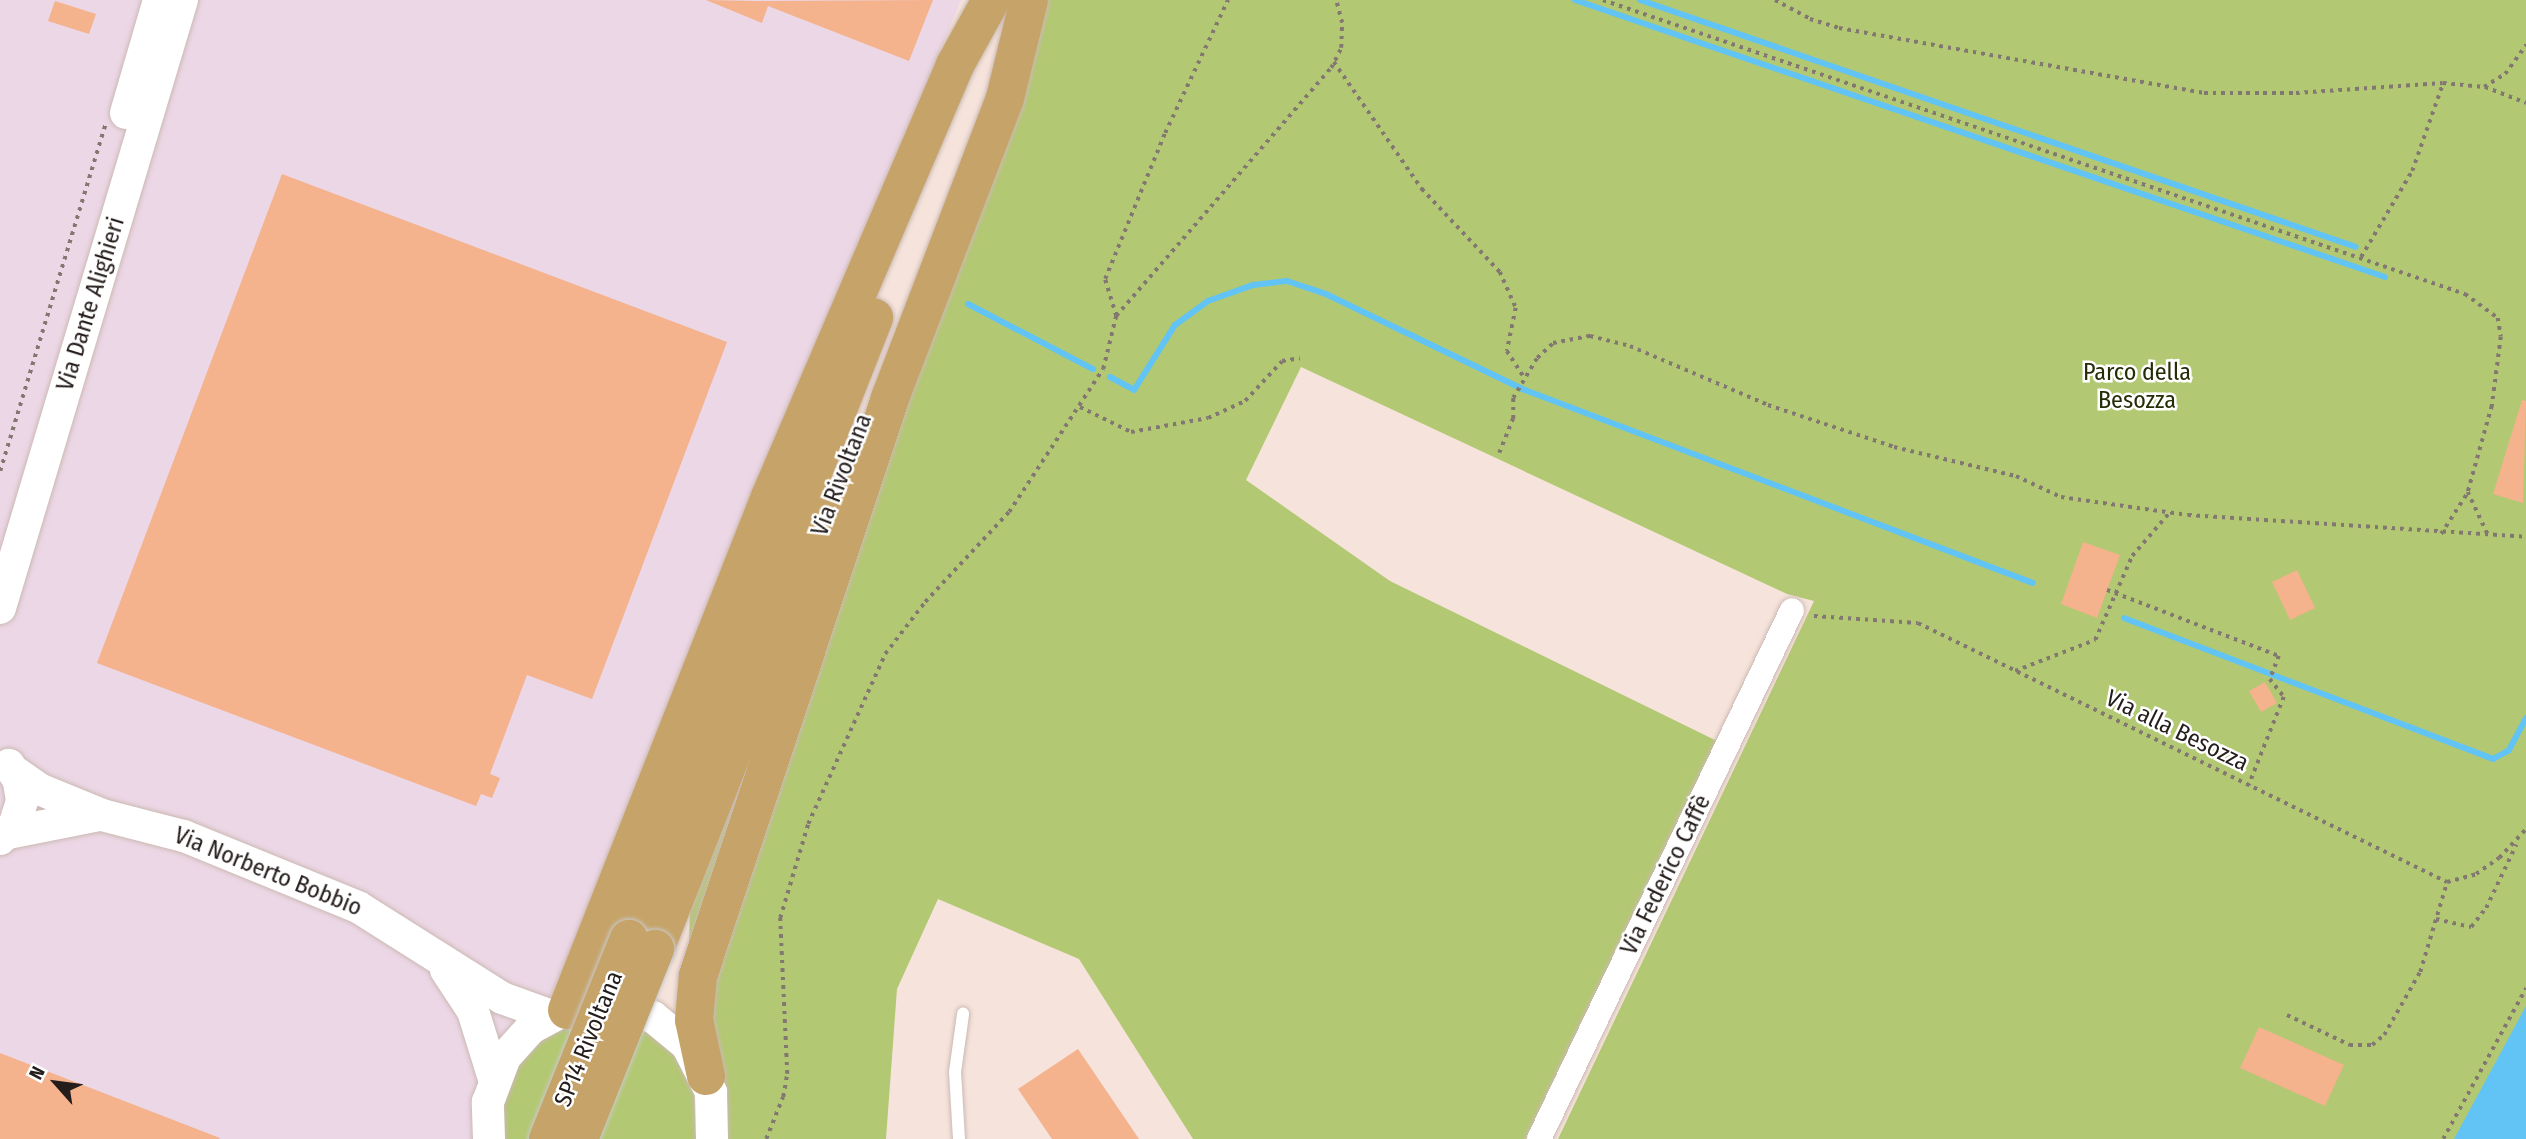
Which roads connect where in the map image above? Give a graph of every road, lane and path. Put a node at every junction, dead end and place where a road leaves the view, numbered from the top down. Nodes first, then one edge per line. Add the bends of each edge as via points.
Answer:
1 (159, 0) edge
2 (183, 0) edge
3 (991, 0) edge
4 (999, 0) edge
5 (1029, 0) edge
6 (1228, 0) edge
7 (1336, 0) edge
8 (1603, 0) edge
9 (1775, 0) edge
10 (2526, 45) edge
11 (1334, 62) junction
12 (2443, 83) junction
13 (2484, 87) junction
14 (2526, 103) edge
15 (107, 116) dead end
16 (2361, 257) junction
17 (1116, 316) junction
18 (1300, 358) dead end
19 (1523, 378) junction
20 (1080, 407) junction
21 (1499, 453) dead end
22 (0, 471) edge
23 (2468, 492) junction
24 (2170, 512) junction
25 (2440, 534) junction
26 (2489, 537) junction
27 (2526, 537) edge
28 (0, 538) edge
29 (2107, 590) dead end
30 (2114, 592) junction
31 (0, 608) edge
32 (1792, 610) joint
33 (2015, 671) junction
34 (7, 765) edge
35 (2249, 785) junction
36 (102, 815) junction
37 (2526, 829) edge
38 (4, 836) edge
39 (2518, 841) junction
40 (2447, 882) junction
41 (2436, 919) junction
42 (642, 944) junction
43 (427, 947) junction
44 (2526, 988) edge
45 (559, 1013) junction
46 (963, 1014) dead end
47 (2287, 1015) dead end
48 (706, 1076) junction
49 (494, 1079) junction
50 (489, 1139) edge
51 (548, 1139) edge
52 (579, 1139) edge
53 (712, 1139) edge
54 (766, 1139) edge
55 (959, 1139) edge
56 (1539, 1139) edge
57 (2443, 1139) edge

1 - 28 street, Via Dante Alighieri
2 - 31 street, Via Dante Alighieri
3 - 45 highway via 954,65 769,497
4 - 42 highway, Via Rivoltana
5 - 42 highway, Via Rivoltana
5 - 48 highway via 1005,98 890,398 698,976 694,1020
6 - 17 path via 1165,132 1105,279
7 - 11 path via 1342,23 1341,48
8 - 16 path
9 - 12 path via 1839,28 2204,93 2296,93
10 - 13 path via 2505,74
11 - 17 path
11 - 19 path via 1422,189 1500,272 1516,308 1507,351
12 - 13 path
12 - 16 path via 2412,171
13 - 14 path
15 - 22 path
16 - 23 path via 2465,294 2498,318 2501,337 2492,406
17 - 20 path via 1104,369
18 - 20 path via 1282,360 1245,401 1208,418 1131,432
19 - 21 path
19 - 24 path via 1553,343 1590,336 1610,340 1768,405 1894,447 2016,475 2061,497
20 - 54 path via 1009,512 925,602 885,654 808,824 780,918 786,1074 783,1097
23 - 25 path
23 - 26 path
24 - 25 path
24 - 30 path via 2132,555
25 - 26 path
26 - 27 path
29 - 30 path
30 - 33 path via 2095,640
30 - 35 path via 2280,656 2270,679 2284,697
32 - 33 path, Via alla Besozza via 1817,617 1918,624
32 - 56 street, Via Federico Caffè
33 - 35 path, Via alla Besozza
34 - 36 street, Via Norberto Bobbio via 39,789
34 - 38 street via 22,801
35 - 40 path, Via alla Besozza
36 - 38 street, Via Norberto Bobbio
36 - 43 street, Via Norberto Bobbio via 184,836 326,893 372,913
37 - 39 path
39 - 40 path via 2476,874
39 - 41 path via 2477,922 2460,928
40 - 41 path
41 - 47 path via 2420,972 2400,1011 2372,1045 2350,1045
42 - 51 highway, SP14 Rivoltana, bridge
42 - 52 highway, SP14 Rivoltana, bridge
43 - 45 street, Via Norberto Bobbio via 502,998
43 - 49 street, Via Norberto Bobbio via 465,993
44 - 57 path
45 - 48 street, Via Norberto Bobbio via 602,1004 645,1014 682,1038
45 - 49 street, Via Norberto Bobbio via 519,1039
46 - 55 lane via 955,1072
48 - 53 street, Via Norberto Bobbio via 714,1110
49 - 50 street, Via Norberto Bobbio via 487,1110

